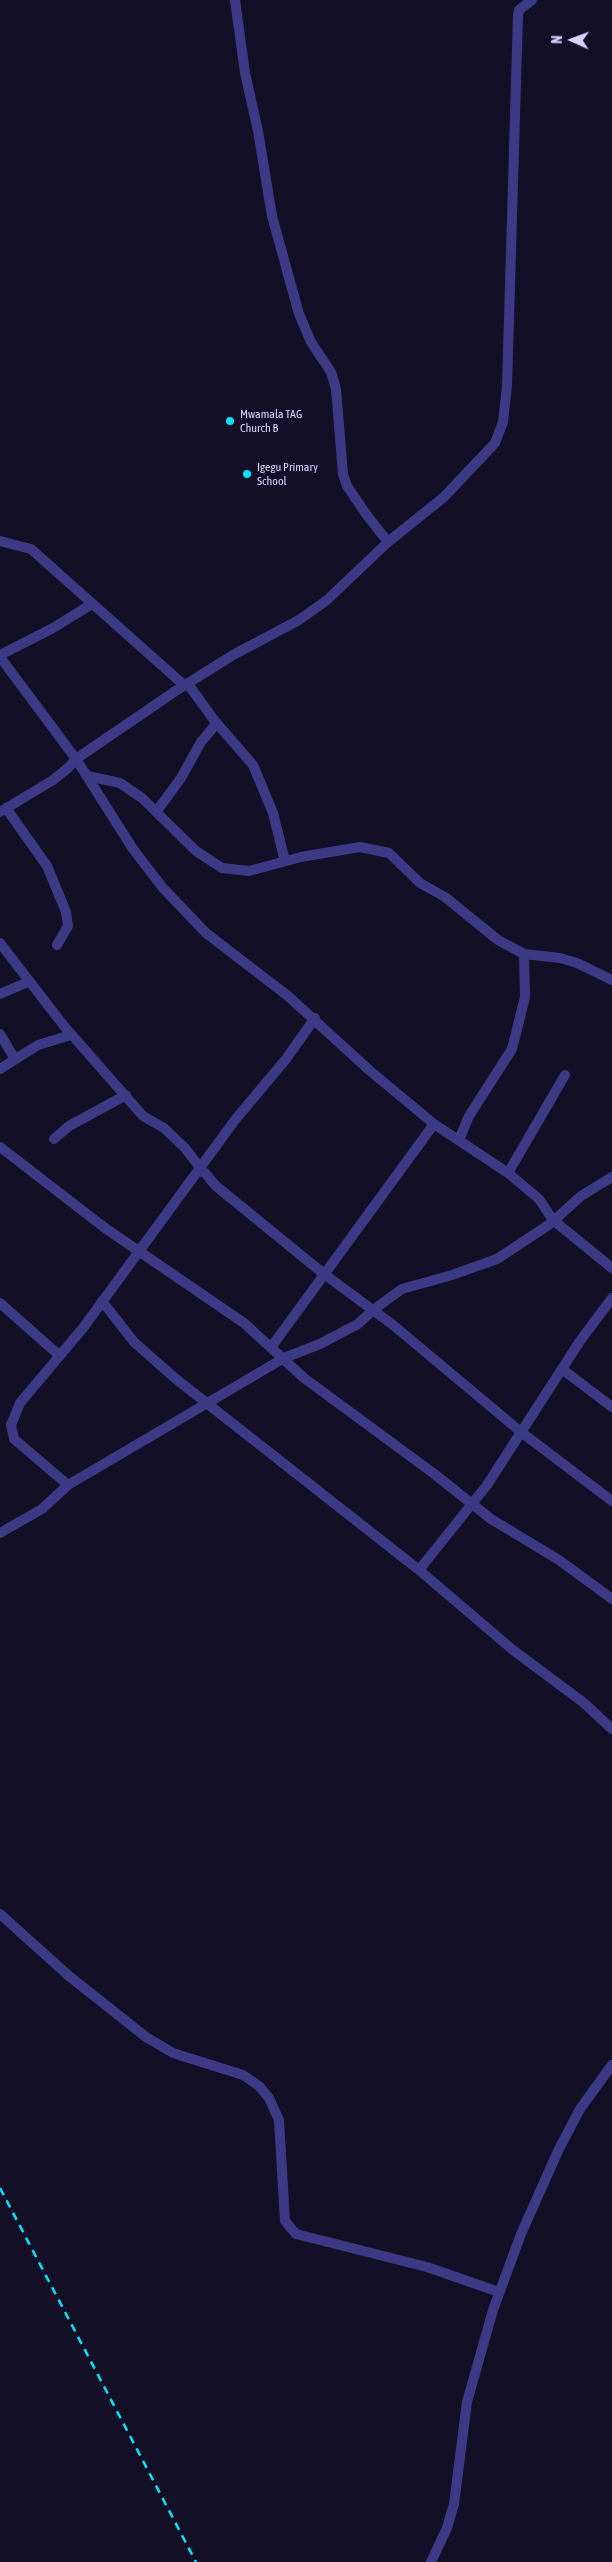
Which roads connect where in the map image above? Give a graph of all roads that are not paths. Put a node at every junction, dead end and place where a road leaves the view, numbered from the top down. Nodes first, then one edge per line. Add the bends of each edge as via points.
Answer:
1 (234, 0) edge
2 (532, 0) edge
3 (0, 541) edge
4 (388, 542) junction
5 (92, 604) junction
6 (0, 656) edge
7 (186, 685) junction
8 (217, 723) junction
9 (76, 759) junction
10 (87, 776) junction
11 (3, 810) edge
12 (156, 812) junction
13 (285, 861) junction
14 (0, 943) edge
15 (57, 945) dead end
16 (524, 954) junction
17 (612, 980) edge
18 (28, 982) junction
19 (0, 994) edge
20 (315, 1018) junction
21 (72, 1035) junction
22 (1, 1037) edge
23 (15, 1059) junction
24 (0, 1069) edge
25 (565, 1075) dead end
26 (126, 1095) junction
27 (434, 1124) junction
28 (54, 1139) dead end
29 (459, 1140) junction
30 (0, 1147) edge
31 (199, 1172) junction
32 (508, 1173) junction
33 (612, 1177) edge
34 (553, 1220) junction
35 (139, 1250) junction
36 (612, 1268) edge
37 (324, 1274) junction
38 (612, 1298) edge
39 (102, 1301) junction
40 (0, 1303) edge
41 (373, 1310) junction
42 (272, 1346) junction
43 (60, 1356) junction
44 (284, 1358) junction
45 (562, 1369) junction
46 (208, 1403) junction
47 (612, 1407) edge
48 (521, 1432) junction
49 (68, 1485) junction
50 (612, 1501) edge
51 (473, 1503) junction
52 (0, 1533) edge
53 (419, 1570) junction
54 (611, 1596) edge
55 (612, 1729) edge
56 (0, 1914) edge
57 (612, 2065) edge
58 (499, 2292) junction
59 (431, 2562) edge

1 - 4 street via 272,216 299,314 311,342 331,372 336,389 342,474 347,486
2 - 4 street via 519,10 518,15 512,268 503,422 495,443 468,474
3 - 5 street via 31,549
4 - 7 street via 337,591 307,614
5 - 6 street
5 - 7 street
6 - 9 street
7 - 8 street
7 - 9 street
8 - 12 street
8 - 13 street via 253,765 273,813
9 - 10 street
9 - 11 street via 53,780
10 - 12 street via 120,783
10 - 20 street via 108,812 162,888 206,933
11 - 15 street via 47,866 66,912 68,926
12 - 13 street via 196,851 222,868 249,871
13 - 16 street via 360,847 389,854 420,883 445,897 498,940
14 - 18 street
16 - 17 street via 577,963
16 - 29 street via 525,997 512,1049 469,1116
18 - 19 street
18 - 21 street
20 - 27 street
20 - 31 street via 235,1120
21 - 23 street via 50,1040
21 - 26 street
22 - 23 street
23 - 24 street
25 - 32 street
26 - 28 street via 69,1126
26 - 31 street via 143,1116 164,1128 185,1148
27 - 29 street
27 - 37 street
29 - 32 street
30 - 35 street via 105,1228
31 - 35 street
31 - 37 street via 205,1173 216,1186
32 - 34 street via 539,1199
33 - 34 street via 568,1205
34 - 36 street
34 - 41 street via 497,1259 452,1276 402,1289
35 - 39 street
35 - 42 street
37 - 41 street
37 - 42 street
38 - 45 street
39 - 43 street
39 - 46 street via 134,1342
40 - 43 street
41 - 44 street via 358,1324
41 - 48 street
42 - 44 street
43 - 49 street via 20,1403 11,1425 14,1439
44 - 46 street
44 - 51 street via 304,1378
45 - 47 street
45 - 48 street
46 - 49 street
46 - 53 street
48 - 50 street
48 - 51 street
49 - 52 street via 42,1508
51 - 53 street
51 - 54 street via 491,1519
53 - 55 street
56 - 58 street via 69,1976 146,2036 173,2052 243,2075 259,2086 275,2108 279,2120 285,2221 296,2234 427,2266
57 - 58 street via 580,2109 558,2151
58 - 59 street via 470,2384 454,2504

